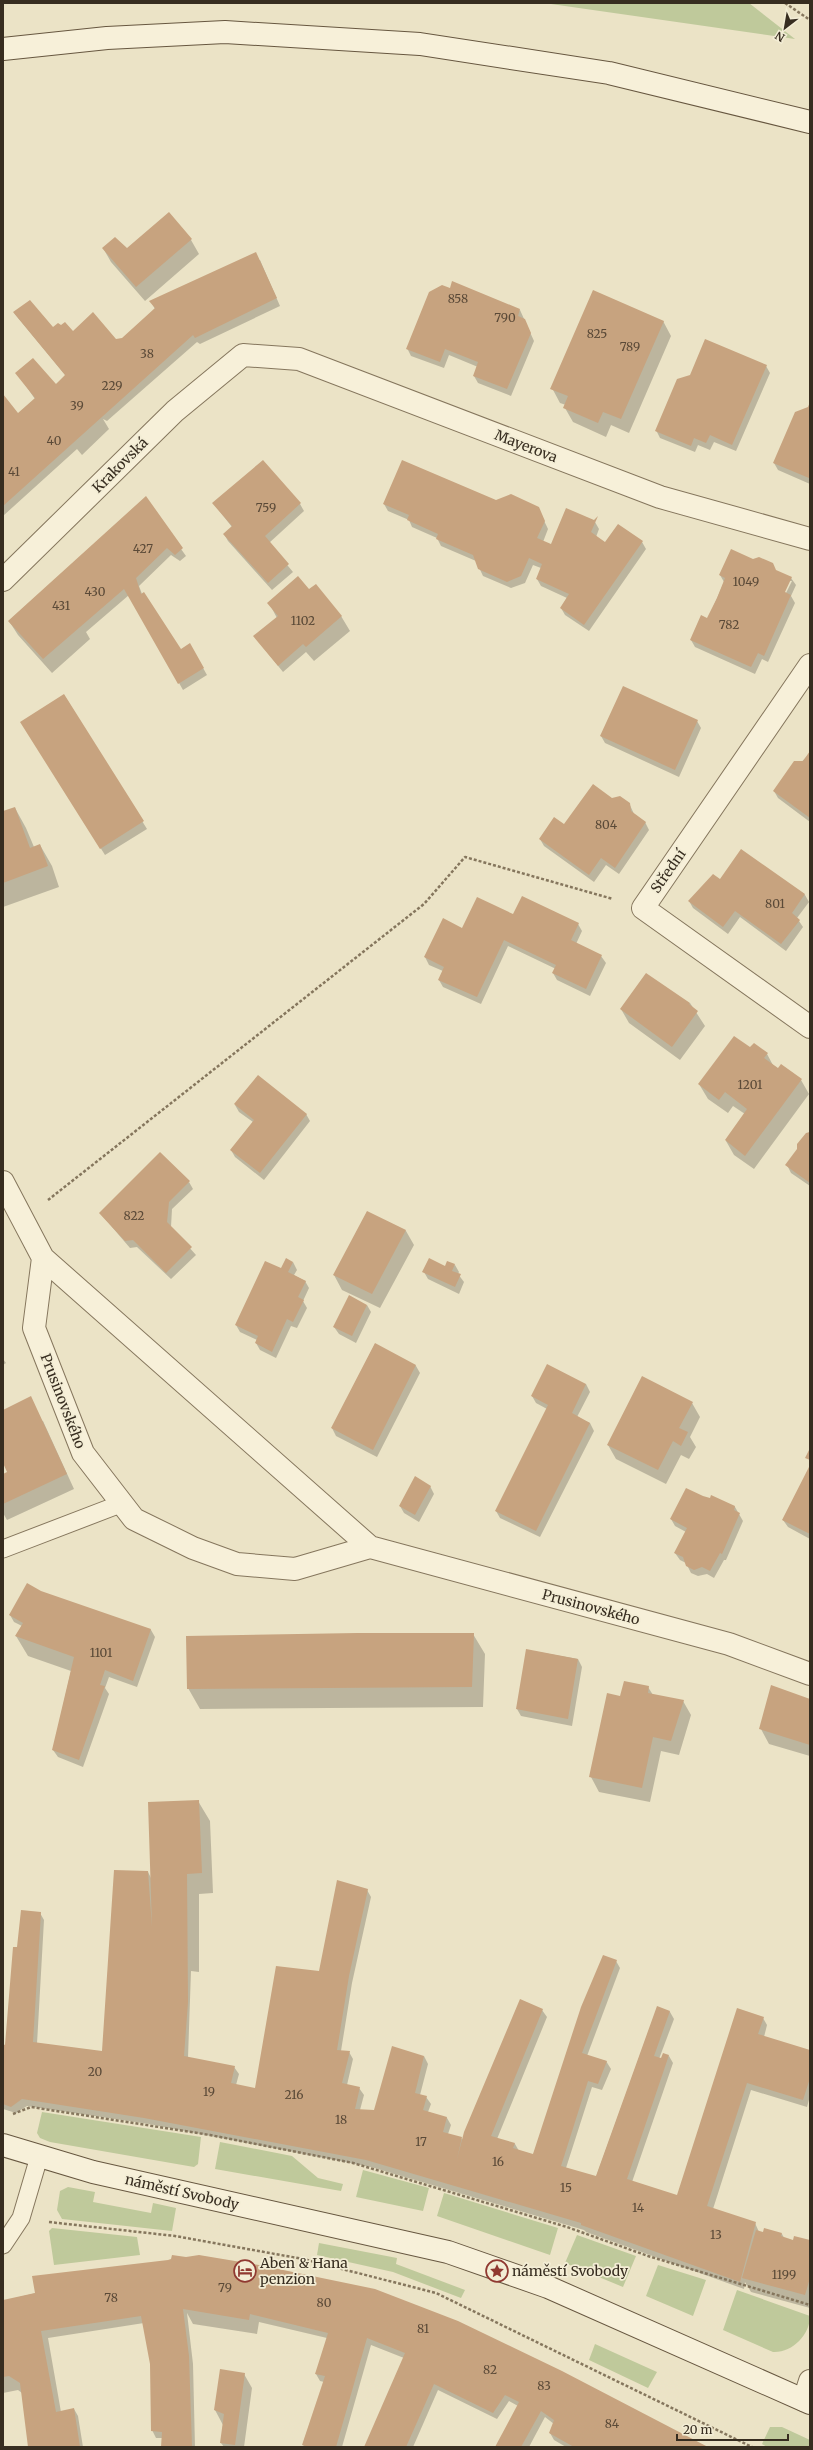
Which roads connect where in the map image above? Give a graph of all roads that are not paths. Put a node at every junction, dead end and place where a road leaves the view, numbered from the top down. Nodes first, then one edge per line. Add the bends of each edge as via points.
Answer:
1 (3, 49) edge
2 (810, 122) edge
3 (242, 355) joint
4 (810, 539) edge
5 (3, 580) edge
6 (810, 665) edge
7 (810, 1027) edge
8 (3, 1182) edge
9 (43, 1258) junction
10 (123, 1504) junction
11 (370, 1547) junction
12 (3, 1549) edge
13 (810, 1674) edge
14 (3, 2145) edge
15 (39, 2157) junction
16 (3, 2245) edge
17 (808, 2395) edge

1 - 2 street via 107,38 225,32 420,44 609,73
3 - 4 street, Mayerova via 298,359 660,497
3 - 5 street, Krakovská via 175,411
6 - 7 street, Střední via 642,908
8 - 9 street, Prusinovského
9 - 10 street, Prusinovského via 34,1328 84,1453
9 - 11 street, Prusinovského
10 - 11 street, Prusinovského via 134,1519 193,1548 237,1564 294,1569
10 - 12 lane
11 - 13 street, Prusinovského via 729,1644
14 - 15 street, náměstí Svobody
15 - 16 lane via 21,2218
15 - 17 street, náměstí Svobody via 93,2172 448,2252 548,2287

